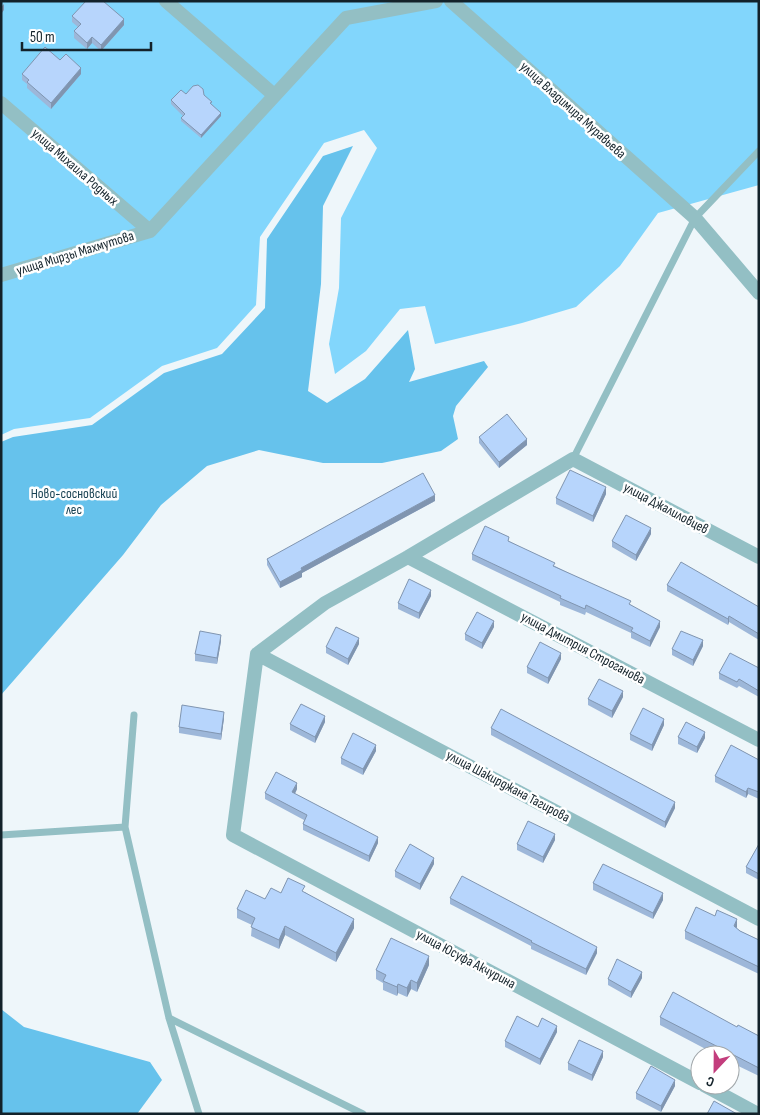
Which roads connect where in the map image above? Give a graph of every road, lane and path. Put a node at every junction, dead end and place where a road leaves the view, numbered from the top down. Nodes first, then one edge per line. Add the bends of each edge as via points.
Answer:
1 (166, 1) edge
2 (436, 1) edge
3 (451, 1) edge
4 (274, 95) junction
5 (1, 103) edge
6 (759, 151) edge
7 (695, 218) junction
8 (150, 231) junction
9 (1, 275) edge
10 (759, 293) edge
11 (573, 459) junction
12 (408, 557) junction
13 (759, 557) edge
14 (257, 654) junction
15 (134, 715) dead end
16 (759, 740) edge
17 (125, 827) junction
18 (1, 835) edge
19 (759, 919) edge
20 (169, 1018) junction
21 (690, 1078) edge
22 (723, 1095) edge
23 (199, 1114) edge
24 (363, 1114) edge
25 (758, 1114) edge

1 - 4 street
2 - 4 street via 346,18
3 - 7 street, улица Владимира Муравьева
4 - 8 street
5 - 8 street, улица Михаила Родных
6 - 7 lane
7 - 10 street, улица Владимира Муравьева
7 - 11 lane
8 - 9 street, улица Мирзы Махмутова
11 - 12 street
11 - 13 street, улица Джалиловцев
12 - 14 street via 324,603
12 - 16 street, улица Дмитрия Строганова
14 - 19 street, улица Шакирджана Тагирова
14 - 21 street, улица Юсуфа Акчурина via 233,835
15 - 17 lane
17 - 18 lane
17 - 20 lane
20 - 23 lane
20 - 24 lane
22 - 25 street

